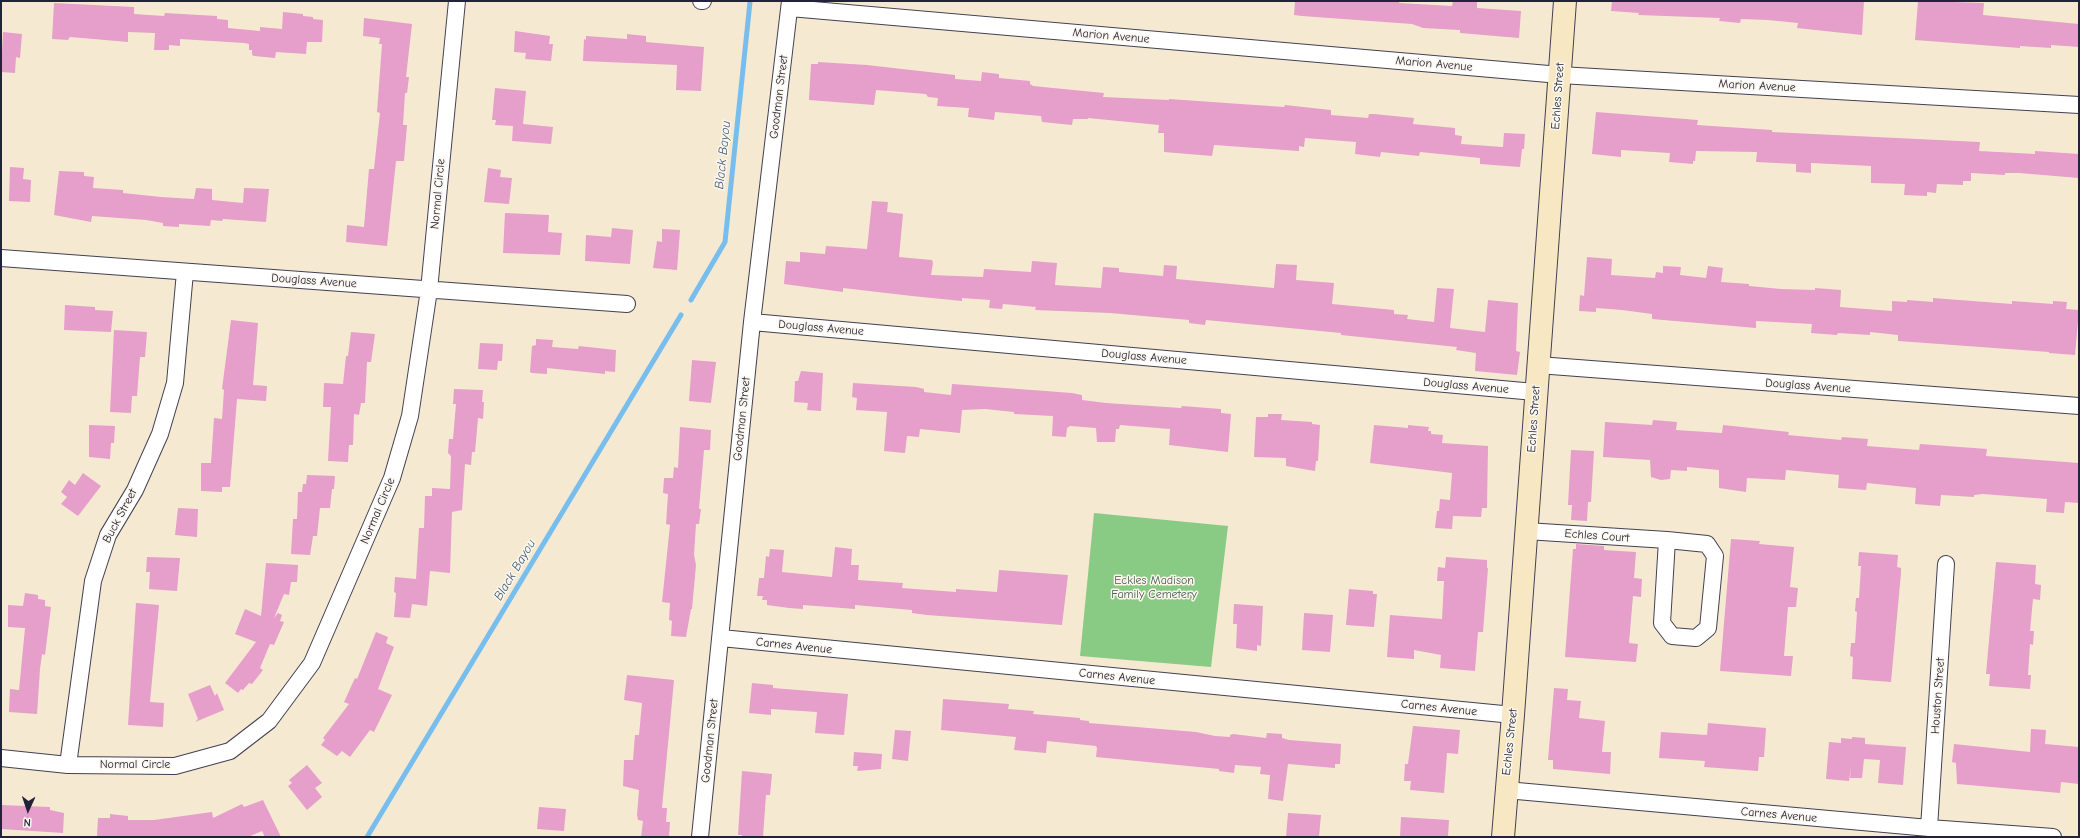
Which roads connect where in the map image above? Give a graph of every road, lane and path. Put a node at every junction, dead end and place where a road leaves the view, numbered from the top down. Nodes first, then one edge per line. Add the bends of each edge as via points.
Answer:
1 (457, 1) edge
2 (1565, 1) edge
3 (790, 4) edge
4 (1560, 75) junction
5 (2079, 105) edge
6 (1, 258) edge
7 (186, 272) junction
8 (429, 290) junction
9 (627, 304) dead end
10 (752, 322) junction
11 (1538, 365) junction
12 (1536, 392) junction
13 (2079, 406) edge
14 (1526, 531) junction
15 (1667, 540) junction
16 (1946, 564) dead end
17 (721, 638) junction
18 (1513, 715) junction
19 (1, 758) edge
20 (68, 765) junction
21 (1506, 790) junction
22 (1929, 828) junction
23 (700, 837) edge
24 (1503, 837) edge
25 (2053, 837) edge

1 - 8 street, Normal Circle
2 - 4 street, Echles Street
3 - 4 street, Marion Avenue
3 - 10 street, Goodman Street
4 - 5 street, Marion Avenue
4 - 11 street, Echles Street
6 - 7 street, Douglass Avenue
7 - 8 street, Douglass Avenue
7 - 20 street, Buck Street via 175,383 160,434 135,490 108,535 93,581
8 - 9 street, Douglass Avenue
8 - 20 street, Normal Circle via 410,416 392,478 312,663 269,721 230,751 175,766
10 - 12 street, Douglass Avenue
10 - 17 street, Goodman Street
11 - 12 street, Echles Street
11 - 13 street, Douglass Avenue
12 - 14 street, Echles Street
14 - 15 street, Echles Court
14 - 18 street, Echles Street
15 - 15 street, Echles Court via 1707,544 1715,556 1708,628 1696,638 1672,636 1662,623
16 - 22 street, Houston Street
17 - 18 street, Carnes Avenue
17 - 23 street, Goodman Street
18 - 21 street, Echles Street
19 - 20 street, Normal Circle
21 - 22 street, Carnes Avenue
21 - 24 street, Echles Street
22 - 25 street, Carnes Avenue

